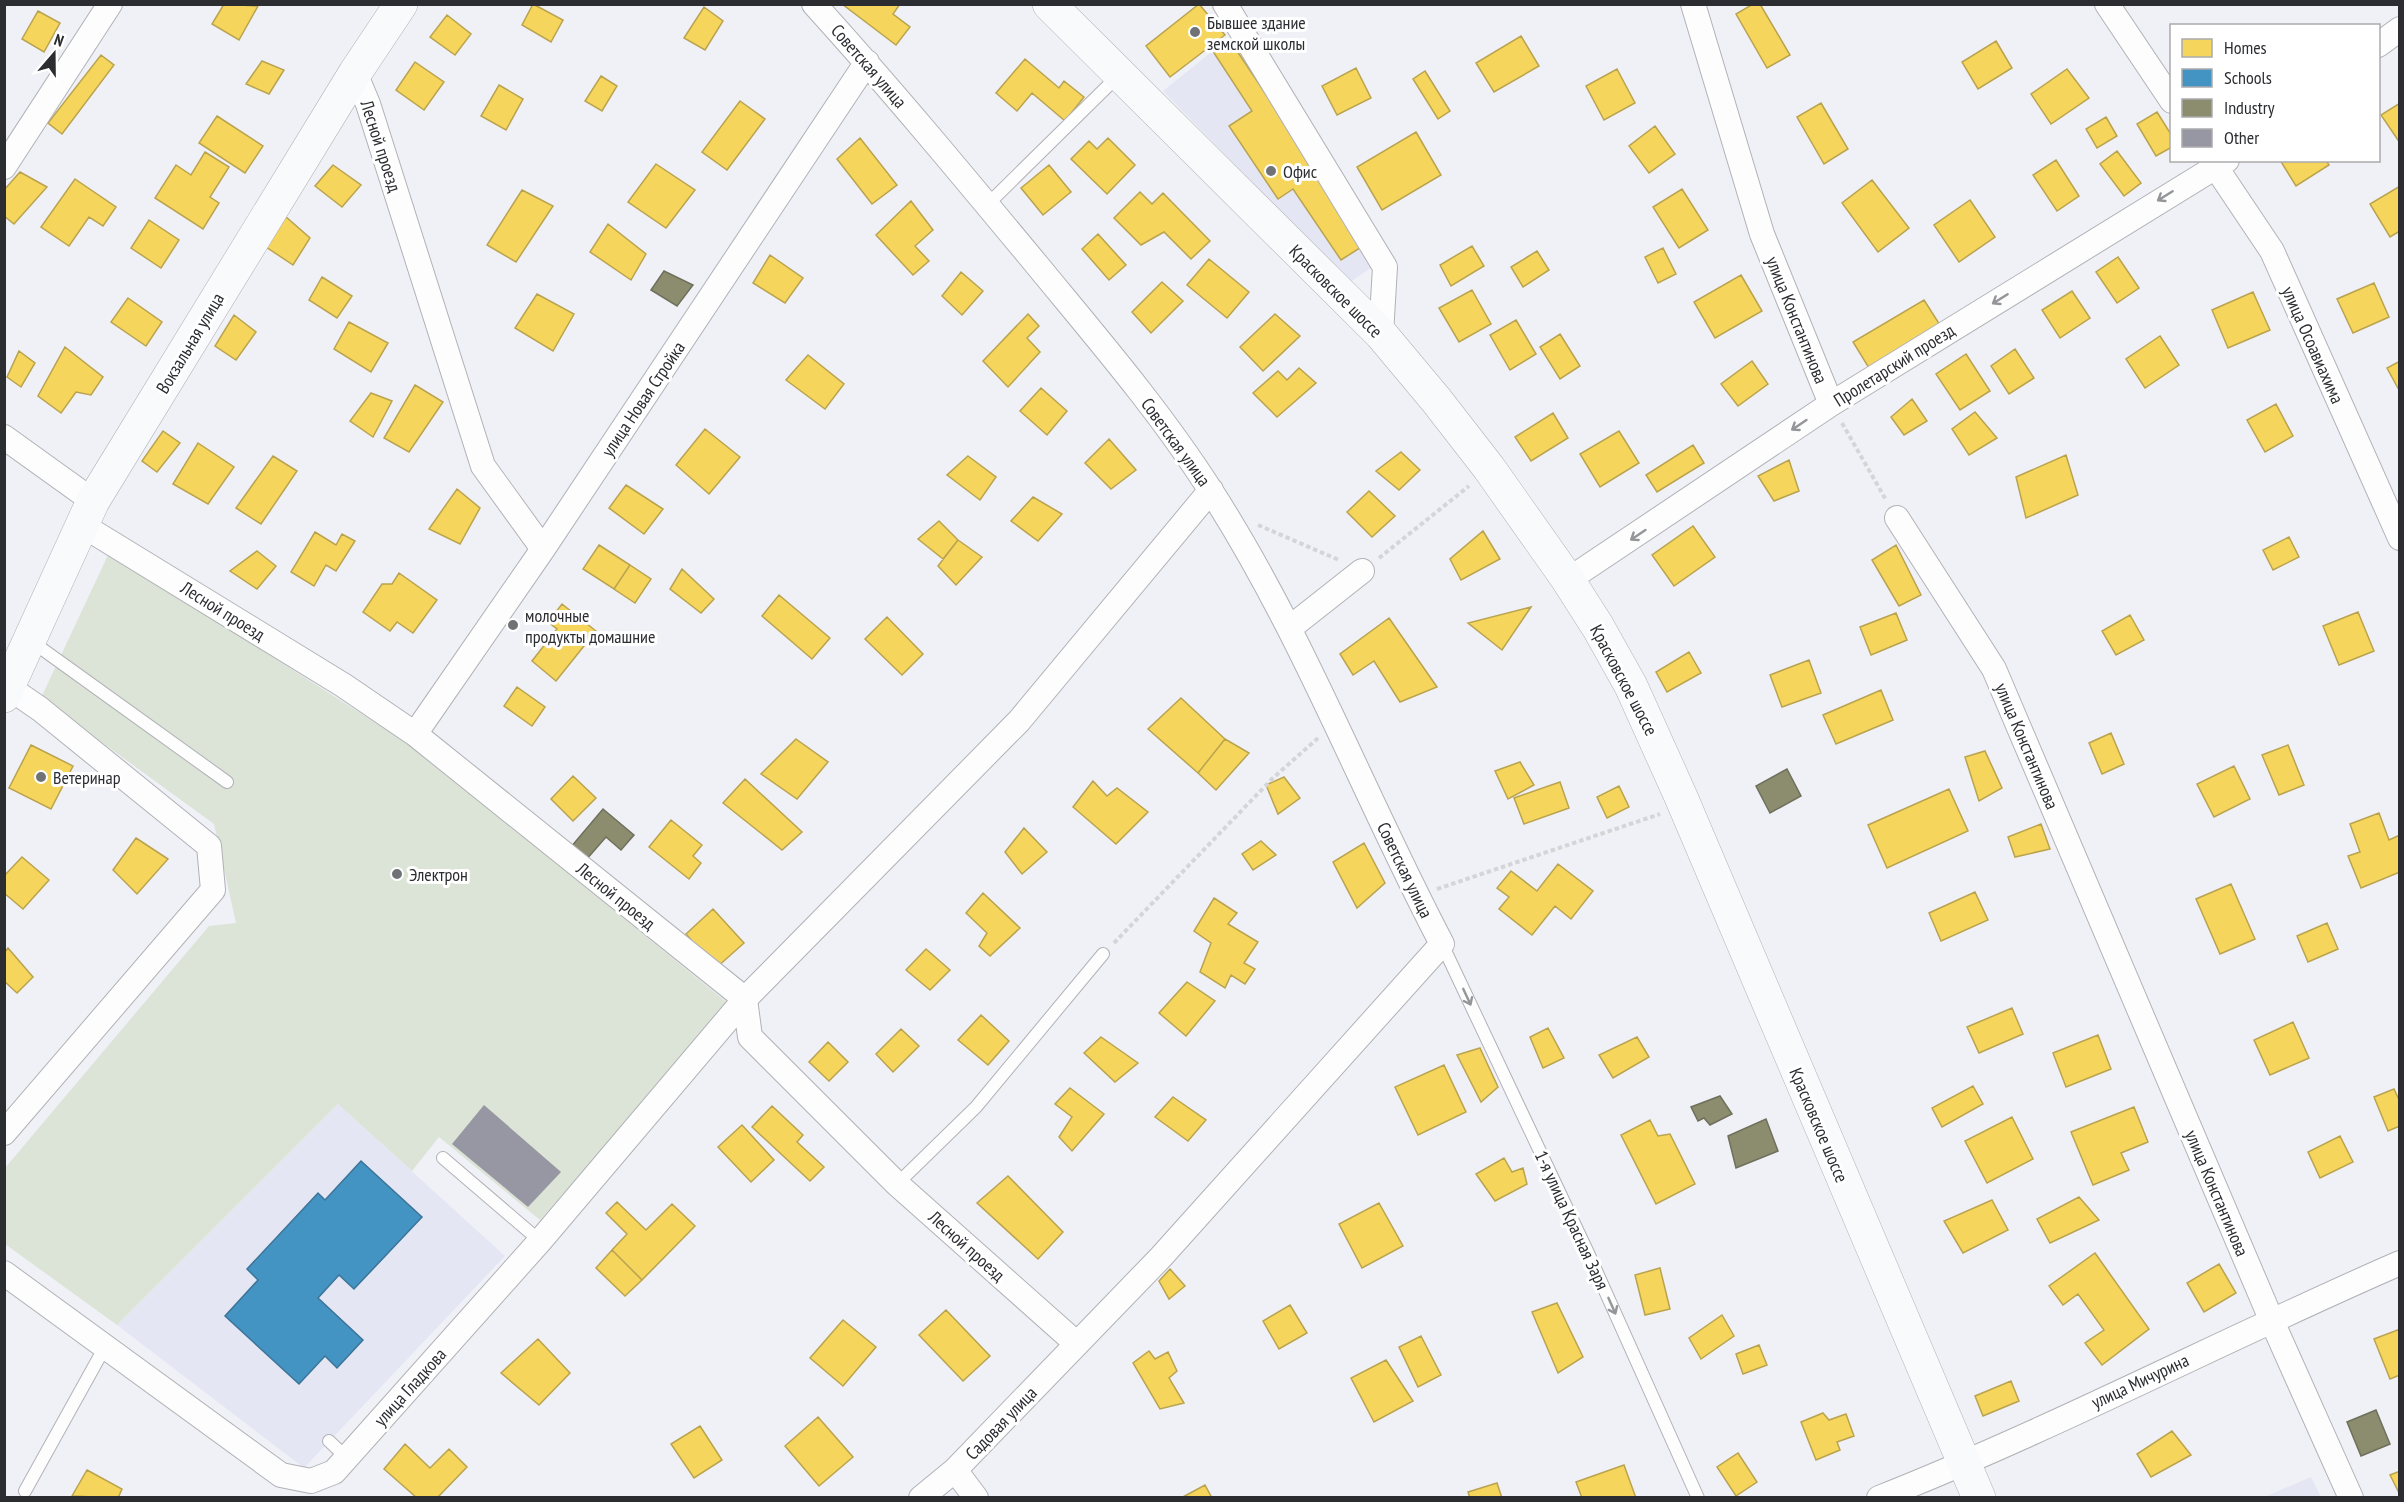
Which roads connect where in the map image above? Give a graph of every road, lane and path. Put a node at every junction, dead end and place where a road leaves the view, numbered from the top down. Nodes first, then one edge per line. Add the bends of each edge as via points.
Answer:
1 (110, 4) edge
2 (401, 4) edge
3 (814, 4) edge
4 (1049, 4) edge
5 (1225, 4) edge
6 (1693, 4) edge
7 (2107, 4) edge
8 (2400, 29) edge
9 (2380, 44) edge
10 (867, 62) junction
11 (355, 73) junction
12 (1118, 76) junction
13 (2170, 98) edge
14 (2218, 163) edge
15 (4, 166) edge
16 (987, 205) junction
17 (1381, 334) junction
18 (1831, 404) junction
19 (4, 437) edge
20 (1476, 481) dead end
21 (1216, 500) junction
22 (88, 513) junction
23 (1897, 518) joint
24 (2400, 538) edge
25 (543, 549) junction
26 (1362, 571) junction
27 (1568, 580) junction
28 (1291, 627) junction
29 (29, 639) junction
30 (6, 692) edge
31 (1334, 723) junction
32 (415, 735) junction
33 (227, 782) dead end
34 (1668, 811) dead end
35 (1416, 896) junction
36 (1442, 944) junction
37 (1103, 954) joint
38 (733, 999) junction
39 (4, 1133) edge
40 (442, 1158) dead end
41 (897, 1184) junction
42 (540, 1241) junction
43 (2400, 1263) edge
44 (4, 1273) edge
45 (2271, 1319) junction
46 (1077, 1344) junction
47 (106, 1345) junction
48 (329, 1441) dead end
49 (347, 1458) junction
50 (1964, 1464) junction
51 (955, 1470) junction
52 (26, 1491) dead end
53 (921, 1497) edge
54 (976, 1497) edge
55 (1698, 1497) edge
56 (1879, 1497) edge
57 (1978, 1497) edge
58 (2351, 1497) edge

1 - 15 street
2 - 11 main road, Вокзальная улица
3 - 10 street, Советская улица
4 - 12 main road, Красковское шоссе
5 - 17 street via 1385,267
6 - 18 street, улица Константинова via 1762,234
7 - 13 street
8 - 9 street
10 - 16 street, Советская улица
10 - 25 street, улица Новая Стройка
11 - 22 main road, Вокзальная улица
11 - 25 street, Лесной проезд via 483,466
12 - 16 lane
12 - 17 main road, Красковское шоссе
14 -> 18 street, Пролетарский проезд
14 - 24 street, улица Осоавиахима via 2272,251
16 - 21 street, Советская улица via 1132,381
17 - 27 main road, Красковское шоссе via 1489,468
18 - 23 path, улица Константинова
18 -> 27 street, Пролетарский проезд
19 - 22 street, Лесной проезд
20 - 26 path
21 - 26 path
21 - 28 street, Советская улица
21 - 38 street, улица Гладкова via 1019,721
22 - 29 main road, Вокзальная улица
22 - 32 street, Лесной проезд
23 - 45 street, улица Константинова via 1994,669
25 - 32 street, улица Новая Стройка
26 - 28 street
27 - 50 main road, Красковское шоссе via 1631,686 1681,797
28 - 31 street, Советская улица
29 - 30 main road, Вокзальная улица
29 - 33 lane
30 - 39 street via 40,709 209,846 213,890
31 - 35 street, Советская улица
31 - 37 path via 1272,778
32 - 38 street, Лесной проезд
34 - 35 path
35 - 36 street, Советская улица
36 - 46 street, Садовая улица via 1161,1257
36 -> 55 lane, 1-я улица Красная Заря
37 - 41 lane via 976,1107
38 - 41 street, Лесной проезд via 750,1037
38 - 42 street, улица Гладкова
40 - 42 lane
41 - 46 street, Лесной проезд
42 - 49 street, улица Гладкова via 487,1294
43 - 45 street, улица Мичурина
44 - 47 street, улица Гладкова
45 - 50 street, улица Мичурина
45 - 58 street, улица Константинова
46 - 51 street, Садовая улица
47 - 49 street, улица Гладкова via 281,1475 311,1481 334,1472
47 - 52 lane
48 - 49 lane
50 - 56 street, улица Мичурина
50 - 57 main road, Красковское шоссе
51 - 53 street, Садовая улица
51 - 54 street

